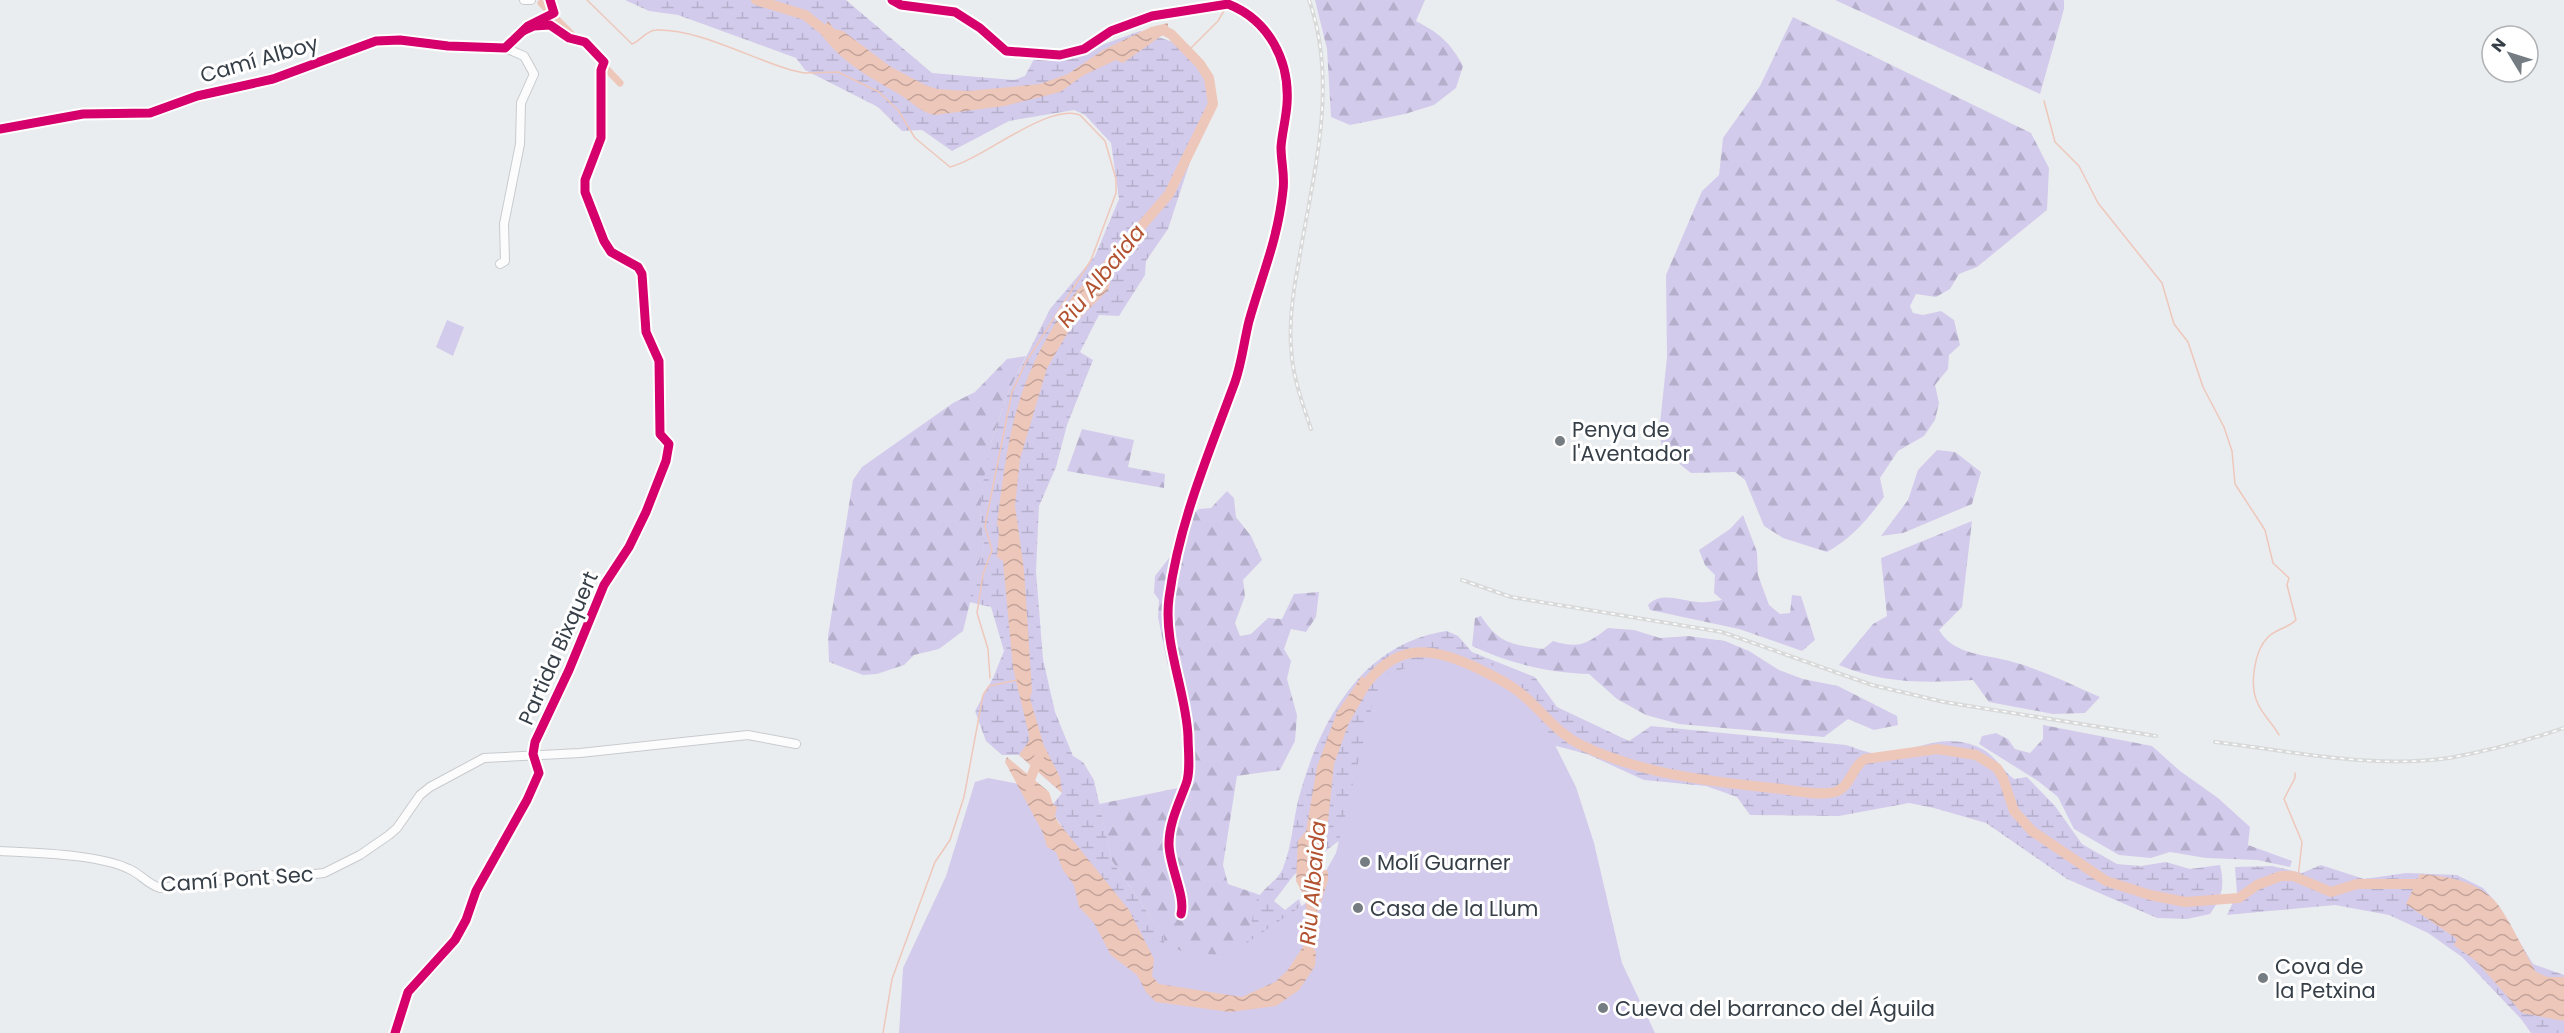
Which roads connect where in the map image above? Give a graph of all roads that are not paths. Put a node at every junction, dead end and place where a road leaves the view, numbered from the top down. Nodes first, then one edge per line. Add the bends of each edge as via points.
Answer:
1 (524, 0) edge
2 (531, 0) edge
3 (550, 0) edge
4 (892, 0) edge
5 (906, 3) edge
6 (523, 31) junction
7 (505, 48) junction
8 (0, 129) edge
9 (500, 264) dead end
10 (796, 744) dead end
11 (533, 754) junction
12 (0, 851) edge
13 (1181, 914) dead end
14 (395, 1033) edge

1 - 2 street
3 - 6 street via 554,13
4 - 5 street
5 - 13 street via 955,12 1006,51 1060,55 1084,50 1111,31 1152,16 1228,4 1266,31 1283,64 1287,102 1281,148 1284,188 1276,236 1250,317 1238,372 1192,498 1169,598 1170,631 1188,735 1187,782 1169,842
6 - 7 street
6 - 11 street, Partida Bixquert via 550,25 569,38 585,42 604,62 600,70 600,138 585,180 585,192 611,252 638,267 642,274 646,332 659,362 660,434 669,444 646,512 604,585
7 - 8 street, Camí Alboy via 400,39 376,41 273,79 197,96 150,113 82,114
7 - 9 street via 524,56 534,74 521,103 519,144 504,224 505,261
10 - 11 street, Camí Pont Sec via 748,735 580,753
11 - 12 street, Camí Pont Sec via 495,755 467,765 420,795 389,835 324,873 254,875 160,888 129,869 109,863
11 - 14 street via 539,773 527,800 476,891 455,940 408,992

